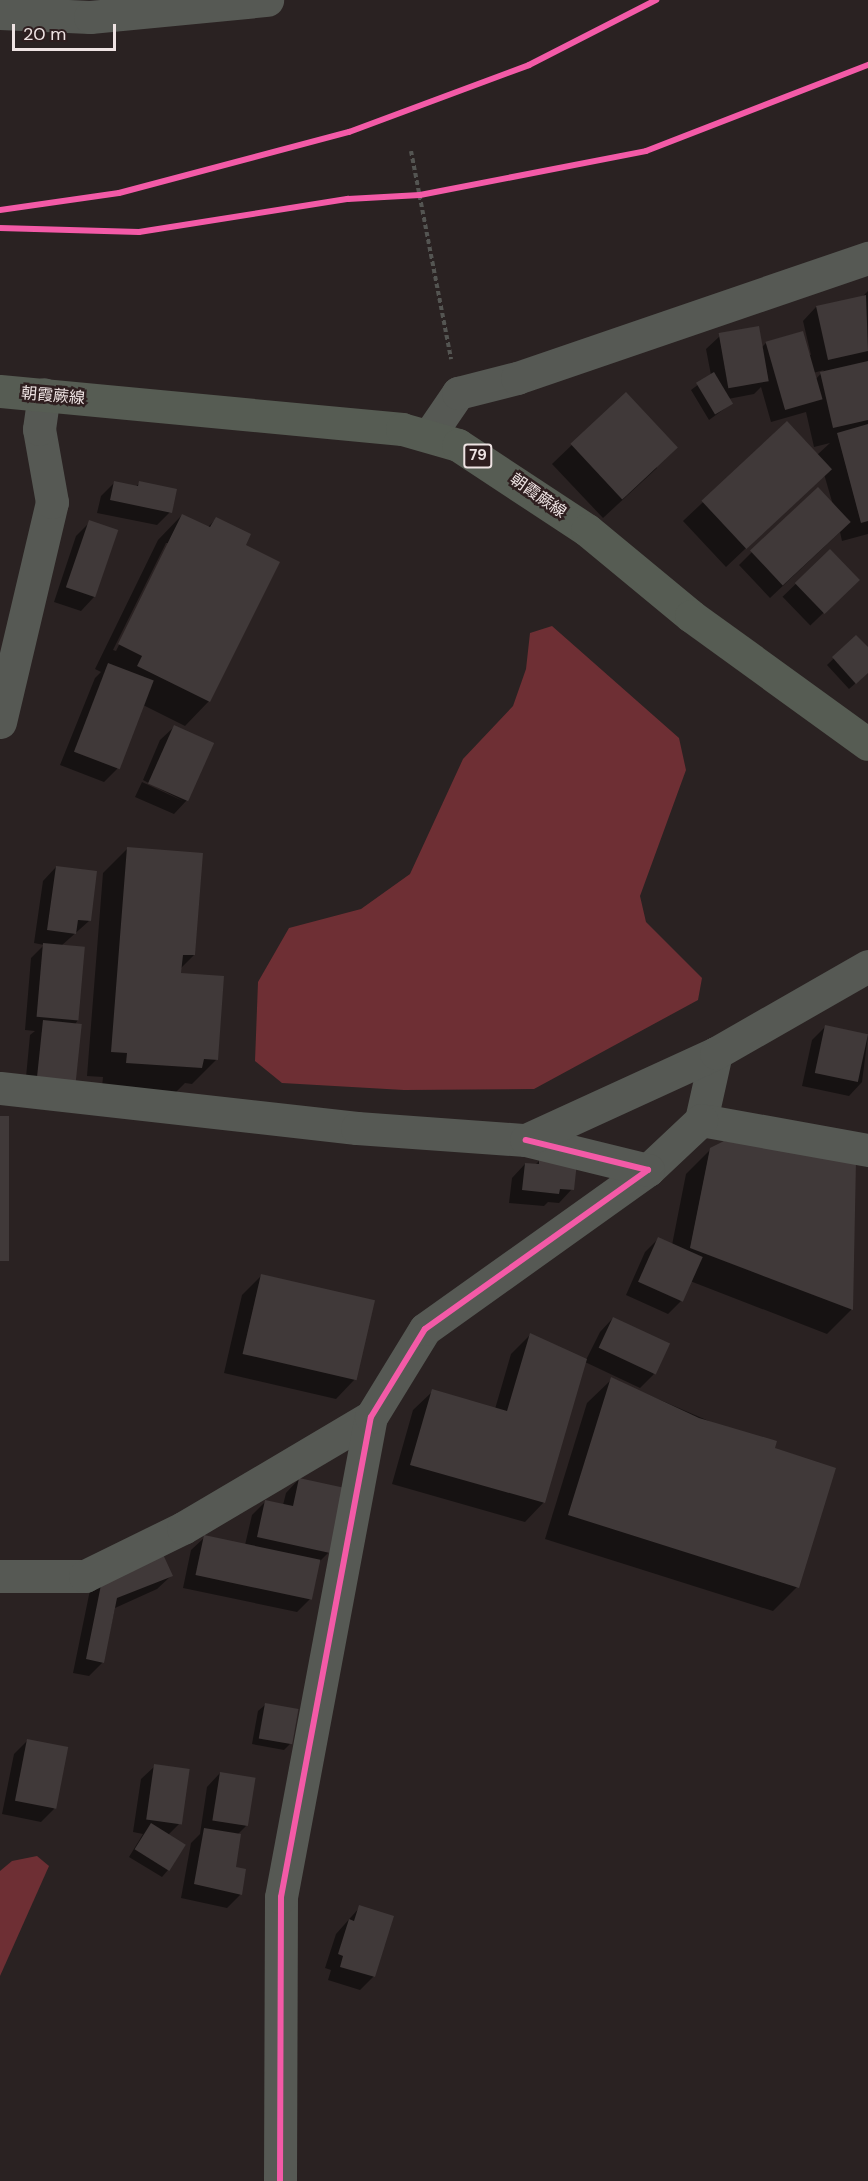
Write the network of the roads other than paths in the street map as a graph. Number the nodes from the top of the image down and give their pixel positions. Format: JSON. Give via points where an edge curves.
{"nodes":[{"id":1,"x":267,"y":0,"type":"edge"},
{"id":2,"x":0,"y":13,"type":"edge"},
{"id":3,"x":868,"y":258,"type":"edge"},
{"id":4,"x":0,"y":392,"type":"edge"},
{"id":5,"x":44,"y":394,"type":"junction"},
{"id":6,"x":430,"y":434,"type":"junction"},
{"id":7,"x":0,"y":722,"type":"edge"},
{"id":8,"x":868,"y":744,"type":"edge"},
{"id":9,"x":868,"y":966,"type":"edge"},
{"id":10,"x":716,"y":1053,"type":"junction"},
{"id":11,"x":0,"y":1088,"type":"edge"},
{"id":12,"x":701,"y":1120,"type":"junction"},
{"id":13,"x":526,"y":1140,"type":"junction"},
{"id":14,"x":868,"y":1150,"type":"edge"},
{"id":15,"x":648,"y":1170,"type":"junction"},
{"id":16,"x":371,"y":1416,"type":"junction"},
{"id":17,"x":0,"y":1576,"type":"edge"},
{"id":18,"x":280,"y":2181,"type":"edge"}],
"edges":[{"from":1,"to":2,"type":"street","via":[[90,17]]},
{"from":3,"to":6,"type":"street","via":[[517,378],[458,393]]},
{"from":4,"to":5,"type":"main road","name":"朝霞蕨線","number":"79"},
{"from":5,"to":6,"type":"main road","name":"朝霞蕨線","number":"79"},
{"from":5,"to":7,"type":"street","via":[[39,429],[52,502]]},
{"from":6,"to":8,"type":"main road","name":"朝霞蕨線","number":"79","via":[[458,445],[548,502],[691,616]]},
{"from":9,"to":10,"type":"street"},
{"from":10,"to":12,"type":"street"},
{"from":10,"to":13,"type":"street"},
{"from":11,"to":13,"type":"street","via":[[357,1128]]},
{"from":12,"to":14,"type":"street"},
{"from":12,"to":15,"type":"street"},
{"from":13,"to":15,"type":"street"},
{"from":15,"to":16,"type":"street","via":[[425,1329]]},
{"from":16,"to":17,"type":"street","via":[[183,1528],[85,1576]]},
{"from":16,"to":18,"type":"street","via":[[282,1897]]}]}
